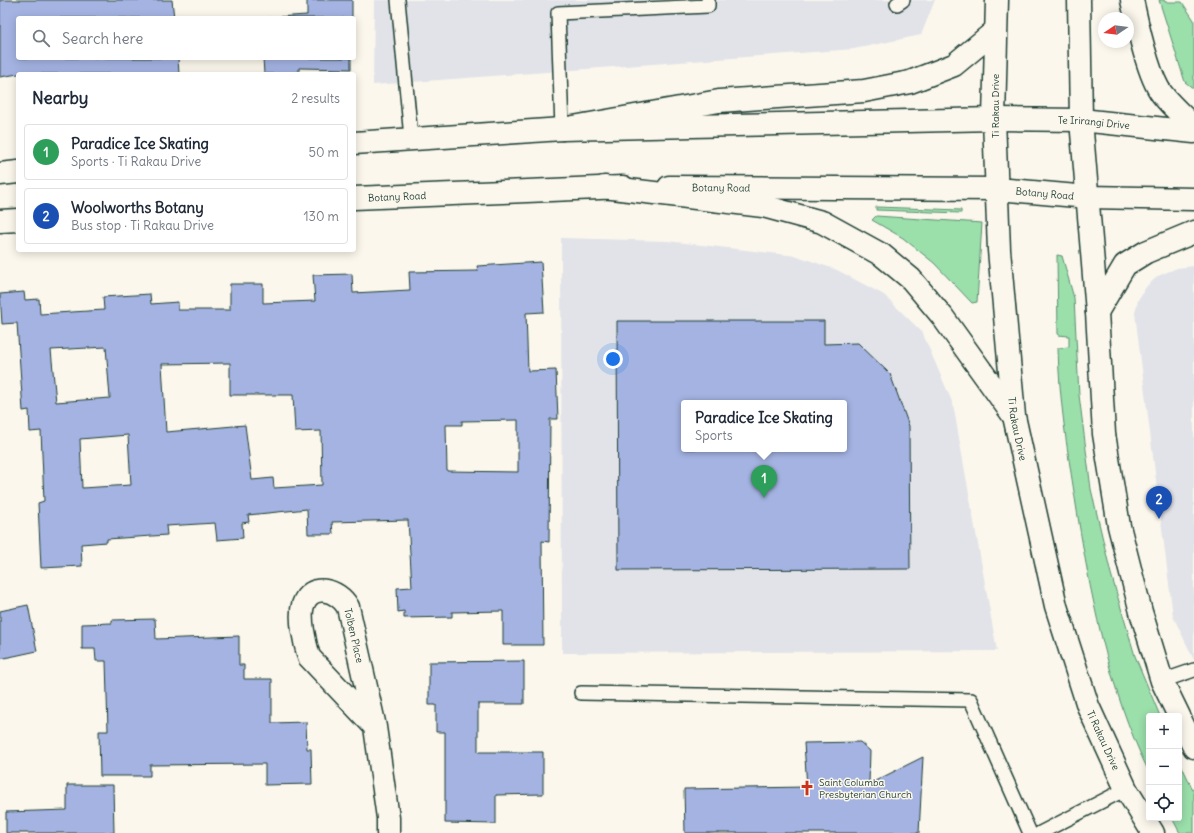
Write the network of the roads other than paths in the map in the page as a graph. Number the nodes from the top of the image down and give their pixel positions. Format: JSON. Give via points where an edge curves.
{"nodes":[{"id":1,"x":398,"y":0,"type":"edge"},
{"id":2,"x":708,"y":0,"type":"edge"},
{"id":3,"x":997,"y":0,"type":"edge"},
{"id":4,"x":1079,"y":0,"type":"edge"},
{"id":5,"x":1132,"y":0,"type":"edge"},
{"id":6,"x":995,"y":31,"type":"junction"},
{"id":7,"x":994,"y":119,"type":"junction"},
{"id":8,"x":1081,"y":120,"type":"junction"},
{"id":9,"x":1194,"y":127,"type":"edge"},
{"id":10,"x":562,"y":129,"type":"junction"},
{"id":11,"x":1194,"y":132,"type":"edge"},
{"id":12,"x":411,"y":138,"type":"junction"},
{"id":13,"x":356,"y":143,"type":"edge"},
{"id":14,"x":16,"y":172,"type":"edge"},
{"id":15,"x":0,"y":174,"type":"edge"},
{"id":16,"x":604,"y":187,"type":"junction"},
{"id":17,"x":998,"y":189,"type":"junction"},
{"id":18,"x":1088,"y":197,"type":"junction"},
{"id":19,"x":356,"y":198,"type":"edge"},
{"id":20,"x":1194,"y":199,"type":"edge"},
{"id":21,"x":16,"y":220,"type":"edge"},
{"id":22,"x":0,"y":221,"type":"edge"},
{"id":23,"x":1194,"y":232,"type":"edge"},
{"id":24,"x":1097,"y":312,"type":"junction"},
{"id":25,"x":1014,"y":416,"type":"junction"},
{"id":26,"x":1194,"y":670,"type":"edge"},
{"id":27,"x":1162,"y":682,"type":"junction"},
{"id":28,"x":581,"y":693,"type":"dead end"},
{"id":29,"x":1178,"y":713,"type":"edge"},
{"id":30,"x":1182,"y":722,"type":"edge"},
{"id":31,"x":375,"y":727,"type":"junction"},
{"id":32,"x":1194,"y":747,"type":"edge"},
{"id":33,"x":1126,"y":789,"type":"junction"},
{"id":34,"x":388,"y":833,"type":"edge"},
{"id":35,"x":1030,"y":833,"type":"edge"},
{"id":36,"x":1040,"y":833,"type":"edge"},
{"id":37,"x":1153,"y":833,"type":"edge"}],
"edges":[{"from":1,"to":12,"type":"lane"},
{"from":2,"to":10,"type":"lane","via":[[708,6],[558,13]]},
{"from":3,"to":6,"type":"main road","name":"Ti Rakau Drive"},
{"from":4,"to":8,"type":"main road"},
{"from":5,"to":9,"type":"main road","via":[[1155,84]]},
{"from":6,"to":7,"type":"main road","name":"Ti Rakau Drive"},
{"from":6,"to":10,"type":"main road","via":[[954,65],[910,82],[864,91],[719,102]]},
{"from":7,"to":8,"type":"main road","name":"Te Irirangi Drive"},
{"from":7,"to":10,"type":"main road"},
{"from":7,"to":17,"type":"main road","name":"Ti Rakau Drive"},
{"from":8,"to":11,"type":"main road","name":"Te Irirangi Drive"},
{"from":8,"to":18,"type":"main road"},
{"from":10,"to":12,"type":"main road"},
{"from":12,"to":13,"type":"main road"},
{"from":14,"to":15,"type":"main road"},
{"from":16,"to":17,"type":"main road","name":"Botany Road"},
{"from":16,"to":19,"type":"main road","name":"Botany Road"},
{"from":16,"to":25,"type":"main road","via":[[763,206],[822,222],[882,255],[911,279],[942,316]]},
{"from":17,"to":18,"type":"main road","name":"Botany Road"},
{"from":17,"to":25,"type":"main road","name":"Ti Rakau Drive","via":[[999,250]]},
{"from":18,"to":20,"type":"main road"},
{"from":18,"to":24,"type":"main road"},
{"from":21,"to":22,"type":"main road"},
{"from":23,"to":24,"type":"main road","via":[[1146,252],[1125,265]]},
{"from":24,"to":27,"type":"main road","via":[[1104,434],[1119,526]]},
{"from":25,"to":33,"type":"main road","name":"Ti Rakau Drive","via":[[1056,606],[1088,706]]},
{"from":26,"to":27,"type":"lane"},
{"from":27,"to":29,"type":"main road"},
{"from":28,"to":35,"type":"lane","via":[[971,700]]},
{"from":30,"to":32,"type":"main road"},
{"from":31,"to":31,"type":"main road","name":"Tolben Place","via":[[310,657],[304,642],[302,607],[305,600],[314,592],[329,590],[344,599],[348,607]]},
{"from":31,"to":34,"type":"main road","name":"Tolben Place"},
{"from":33,"to":36,"type":"lane"},
{"from":33,"to":37,"type":"main road","name":"Ti Rakau Drive"}]}
